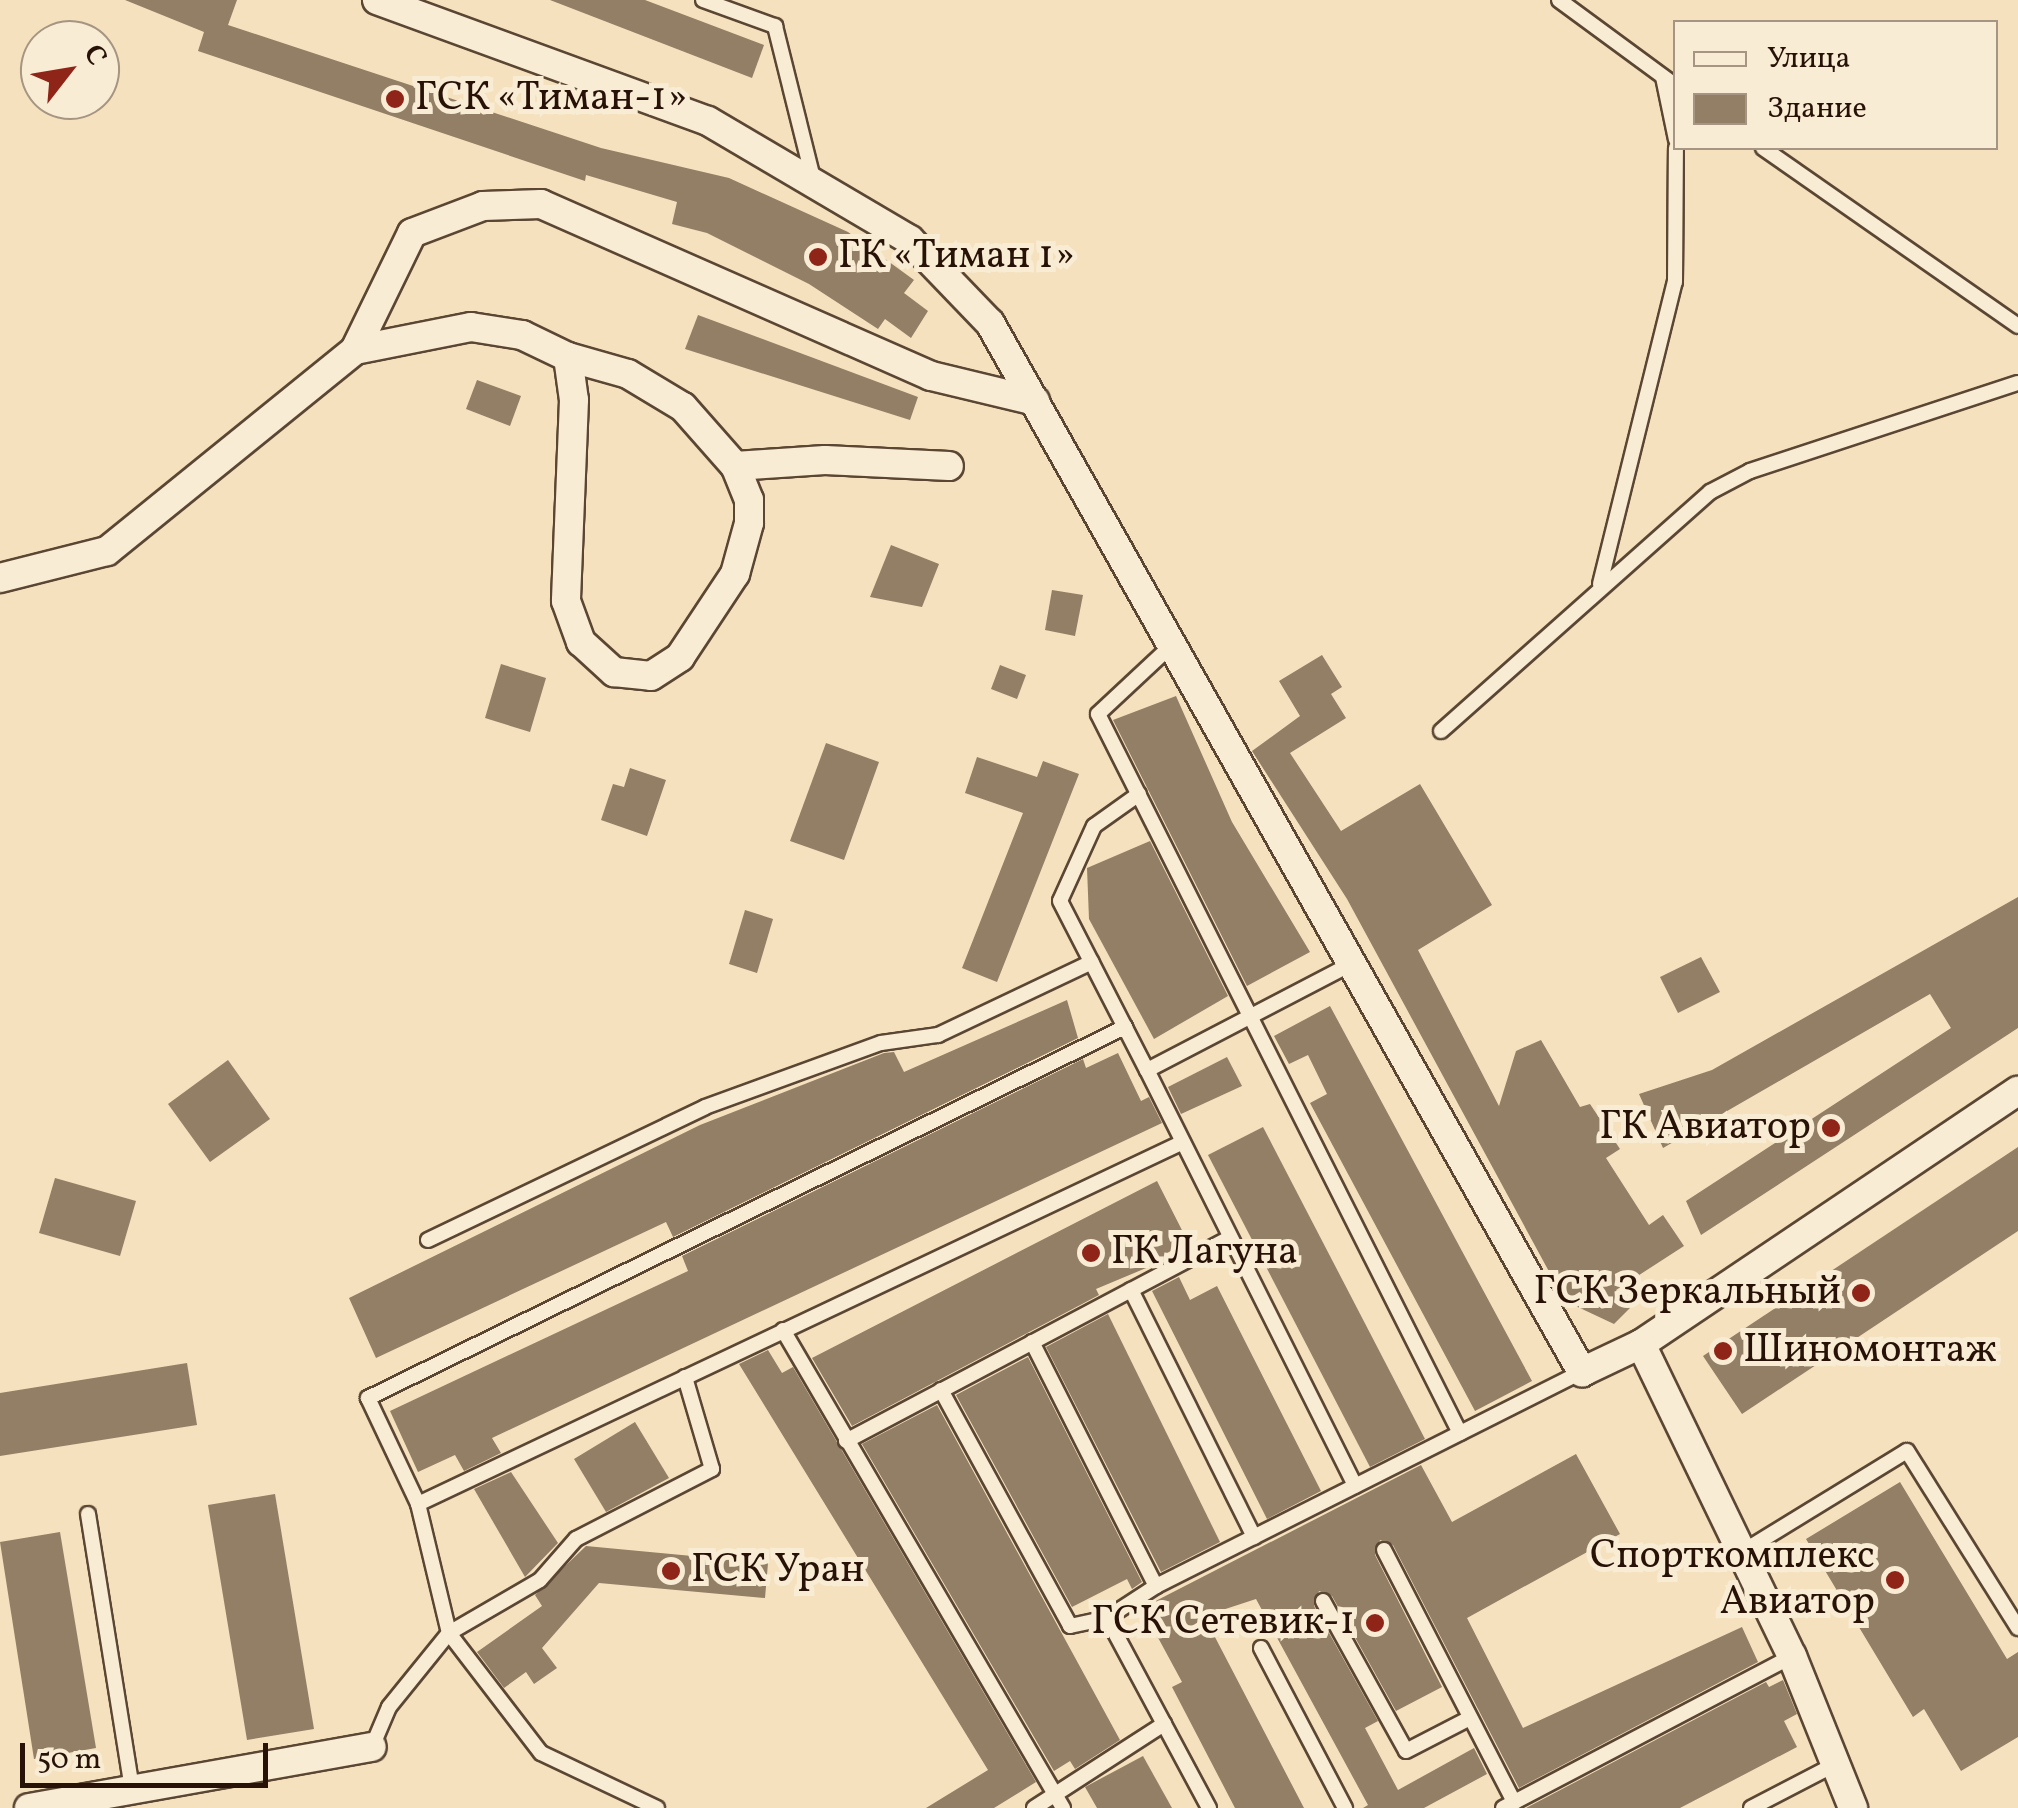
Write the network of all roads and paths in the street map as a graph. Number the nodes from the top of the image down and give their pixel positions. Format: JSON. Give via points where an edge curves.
{"nodes":[{"id":1,"x":377,"y":0,"type":"edge"},
{"id":2,"x":704,"y":0,"type":"edge"},
{"id":3,"x":1559,"y":0,"type":"edge"},
{"id":4,"x":1669,"y":82,"type":"edge"},
{"id":5,"x":1673,"y":115,"type":"edge"},
{"id":6,"x":1676,"y":150,"type":"edge"},
{"id":7,"x":1766,"y":150,"type":"edge"},
{"id":8,"x":814,"y":183,"type":"junction"},
{"id":9,"x":2018,"y":326,"type":"edge"},
{"id":10,"x":355,"y":350,"type":"junction"},
{"id":11,"x":568,"y":357,"type":"junction"},
{"id":12,"x":2018,"y":383,"type":"edge"},
{"id":13,"x":1035,"y":401,"type":"junction"},
{"id":14,"x":734,"y":466,"type":"junction"},
{"id":15,"x":949,"y":466,"type":"dead end"},
{"id":16,"x":0,"y":578,"type":"edge"},
{"id":17,"x":1599,"y":584,"type":"junction"},
{"id":18,"x":1172,"y":645,"type":"junction"},
{"id":19,"x":1440,"y":731,"type":"dead end"},
{"id":20,"x":1138,"y":794,"type":"junction"},
{"id":21,"x":1092,"y":962,"type":"junction"},
{"id":22,"x":1352,"y":964,"type":"junction"},
{"id":23,"x":1250,"y":1017,"type":"junction"},
{"id":24,"x":1125,"y":1027,"type":"junction"},
{"id":25,"x":1147,"y":1070,"type":"junction"},
{"id":26,"x":2018,"y":1092,"type":"edge"},
{"id":27,"x":1184,"y":1142,"type":"junction"},
{"id":28,"x":1230,"y":1238,"type":"junction"},
{"id":29,"x":428,"y":1240,"type":"dead end"},
{"id":30,"x":1131,"y":1290,"type":"junction"},
{"id":31,"x":783,"y":1330,"type":"junction"},
{"id":32,"x":1032,"y":1342,"type":"junction"},
{"id":33,"x":1641,"y":1344,"type":"junction"},
{"id":34,"x":1582,"y":1372,"type":"junction"},
{"id":35,"x":685,"y":1377,"type":"junction"},
{"id":36,"x":941,"y":1390,"type":"junction"},
{"id":37,"x":1460,"y":1433,"type":"junction"},
{"id":38,"x":846,"y":1441,"type":"junction"},
{"id":39,"x":1354,"y":1486,"type":"junction"},
{"id":40,"x":418,"y":1504,"type":"junction"},
{"id":41,"x":88,"y":1514,"type":"dead end"},
{"id":42,"x":1254,"y":1537,"type":"junction"},
{"id":43,"x":1384,"y":1550,"type":"dead end"},
{"id":44,"x":1742,"y":1552,"type":"junction"},
{"id":45,"x":1156,"y":1586,"type":"junction"},
{"id":46,"x":1322,"y":1600,"type":"dead end"},
{"id":47,"x":1107,"y":1618,"type":"junction"},
{"id":48,"x":2018,"y":1628,"type":"edge"},
{"id":49,"x":449,"y":1633,"type":"junction"},
{"id":50,"x":1261,"y":1648,"type":"dead end"},
{"id":51,"x":1792,"y":1656,"type":"junction"},
{"id":52,"x":1470,"y":1718,"type":"junction"},
{"id":53,"x":1164,"y":1724,"type":"junction"},
{"id":54,"x":372,"y":1747,"type":"joint"},
{"id":55,"x":1836,"y":1764,"type":"junction"},
{"id":56,"x":132,"y":1788,"type":"junction"},
{"id":57,"x":1058,"y":1801,"type":"edge"},
{"id":58,"x":1508,"y":1805,"type":"edge"},
{"id":59,"x":29,"y":1808,"type":"edge"},
{"id":60,"x":657,"y":1808,"type":"edge"},
{"id":61,"x":1034,"y":1808,"type":"edge"},
{"id":62,"x":1209,"y":1808,"type":"edge"},
{"id":63,"x":1345,"y":1808,"type":"edge"},
{"id":64,"x":1751,"y":1808,"type":"edge"},
{"id":65,"x":1853,"y":1808,"type":"edge"}],
"edges":[{"from":1,"to":8,"type":"street","via":[[708,120]]},
{"from":2,"to":8,"type":"lane","via":[[775,26]]},
{"from":3,"to":4,"type":"lane"},
{"from":4,"to":5,"type":"lane"},
{"from":6,"to":17,"type":"lane","via":[[1675,282]]},
{"from":7,"to":9,"type":"lane"},
{"from":8,"to":13,"type":"street","via":[[910,240],[990,323]]},
{"from":10,"to":11,"type":"street","via":[[471,327],[522,335]]},
{"from":10,"to":13,"type":"street","via":[[412,233],[483,206],[540,204],[931,376]]},
{"from":10,"to":16,"type":"street","via":[[107,551]]},
{"from":11,"to":14,"type":"street","via":[[628,374],[683,407]]},
{"from":11,"to":14,"type":"street","via":[[574,400],[566,601],[581,642],[614,672],[651,676],[680,657],[735,574],[749,512]]},
{"from":12,"to":17,"type":"lane","via":[[1750,471],[1710,492]]},
{"from":13,"to":18,"type":"street"},
{"from":14,"to":15,"type":"street","via":[[825,460]]},
{"from":17,"to":19,"type":"lane"},
{"from":18,"to":20,"type":"lane","via":[[1098,714]]},
{"from":18,"to":22,"type":"street"},
{"from":20,"to":21,"type":"lane","via":[[1094,826],[1060,901]]},
{"from":20,"to":23,"type":"lane"},
{"from":21,"to":24,"type":"lane"},
{"from":21,"to":29,"type":"lane","via":[[938,1035],[881,1044],[706,1107]]},
{"from":22,"to":23,"type":"lane"},
{"from":22,"to":34,"type":"street"},
{"from":23,"to":25,"type":"lane"},
{"from":23,"to":37,"type":"lane"},
{"from":24,"to":25,"type":"lane"},
{"from":24,"to":40,"type":"lane","via":[[368,1398]]},
{"from":25,"to":27,"type":"lane"},
{"from":26,"to":33,"type":"street"},
{"from":27,"to":28,"type":"lane"},
{"from":27,"to":31,"type":"lane"},
{"from":28,"to":30,"type":"lane"},
{"from":28,"to":39,"type":"lane"},
{"from":30,"to":32,"type":"lane"},
{"from":30,"to":42,"type":"lane"},
{"from":31,"to":35,"type":"lane"},
{"from":31,"to":38,"type":"lane"},
{"from":32,"to":36,"type":"lane"},
{"from":32,"to":45,"type":"lane"},
{"from":33,"to":34,"type":"street"},
{"from":33,"to":44,"type":"street"},
{"from":34,"to":37,"type":"lane"},
{"from":35,"to":40,"type":"lane"},
{"from":35,"to":49,"type":"lane","via":[[712,1469],[576,1539],[540,1580]]},
{"from":36,"to":38,"type":"lane"},
{"from":36,"to":47,"type":"lane","via":[[1070,1626]]},
{"from":37,"to":39,"type":"lane"},
{"from":38,"to":57,"type":"lane"},
{"from":39,"to":42,"type":"lane"},
{"from":40,"to":49,"type":"lane"},
{"from":41,"to":56,"type":"lane"},
{"from":42,"to":45,"type":"lane"},
{"from":43,"to":52,"type":"lane"},
{"from":44,"to":48,"type":"lane","via":[[1907,1451]]},
{"from":44,"to":51,"type":"street"},
{"from":45,"to":47,"type":"lane"},
{"from":46,"to":52,"type":"lane","via":[[1406,1751]]},
{"from":47,"to":53,"type":"lane"},
{"from":49,"to":54,"type":"lane","via":[[389,1707]]},
{"from":49,"to":60,"type":"lane","via":[[541,1752]]},
{"from":50,"to":63,"type":"lane"},
{"from":51,"to":55,"type":"street"},
{"from":51,"to":58,"type":"lane"},
{"from":52,"to":58,"type":"lane"},
{"from":53,"to":57,"type":"lane"},
{"from":53,"to":62,"type":"lane"},
{"from":54,"to":56,"type":"street"},
{"from":55,"to":64,"type":"lane"},
{"from":55,"to":65,"type":"street"},
{"from":56,"to":59,"type":"street"},
{"from":57,"to":61,"type":"lane"}]}
